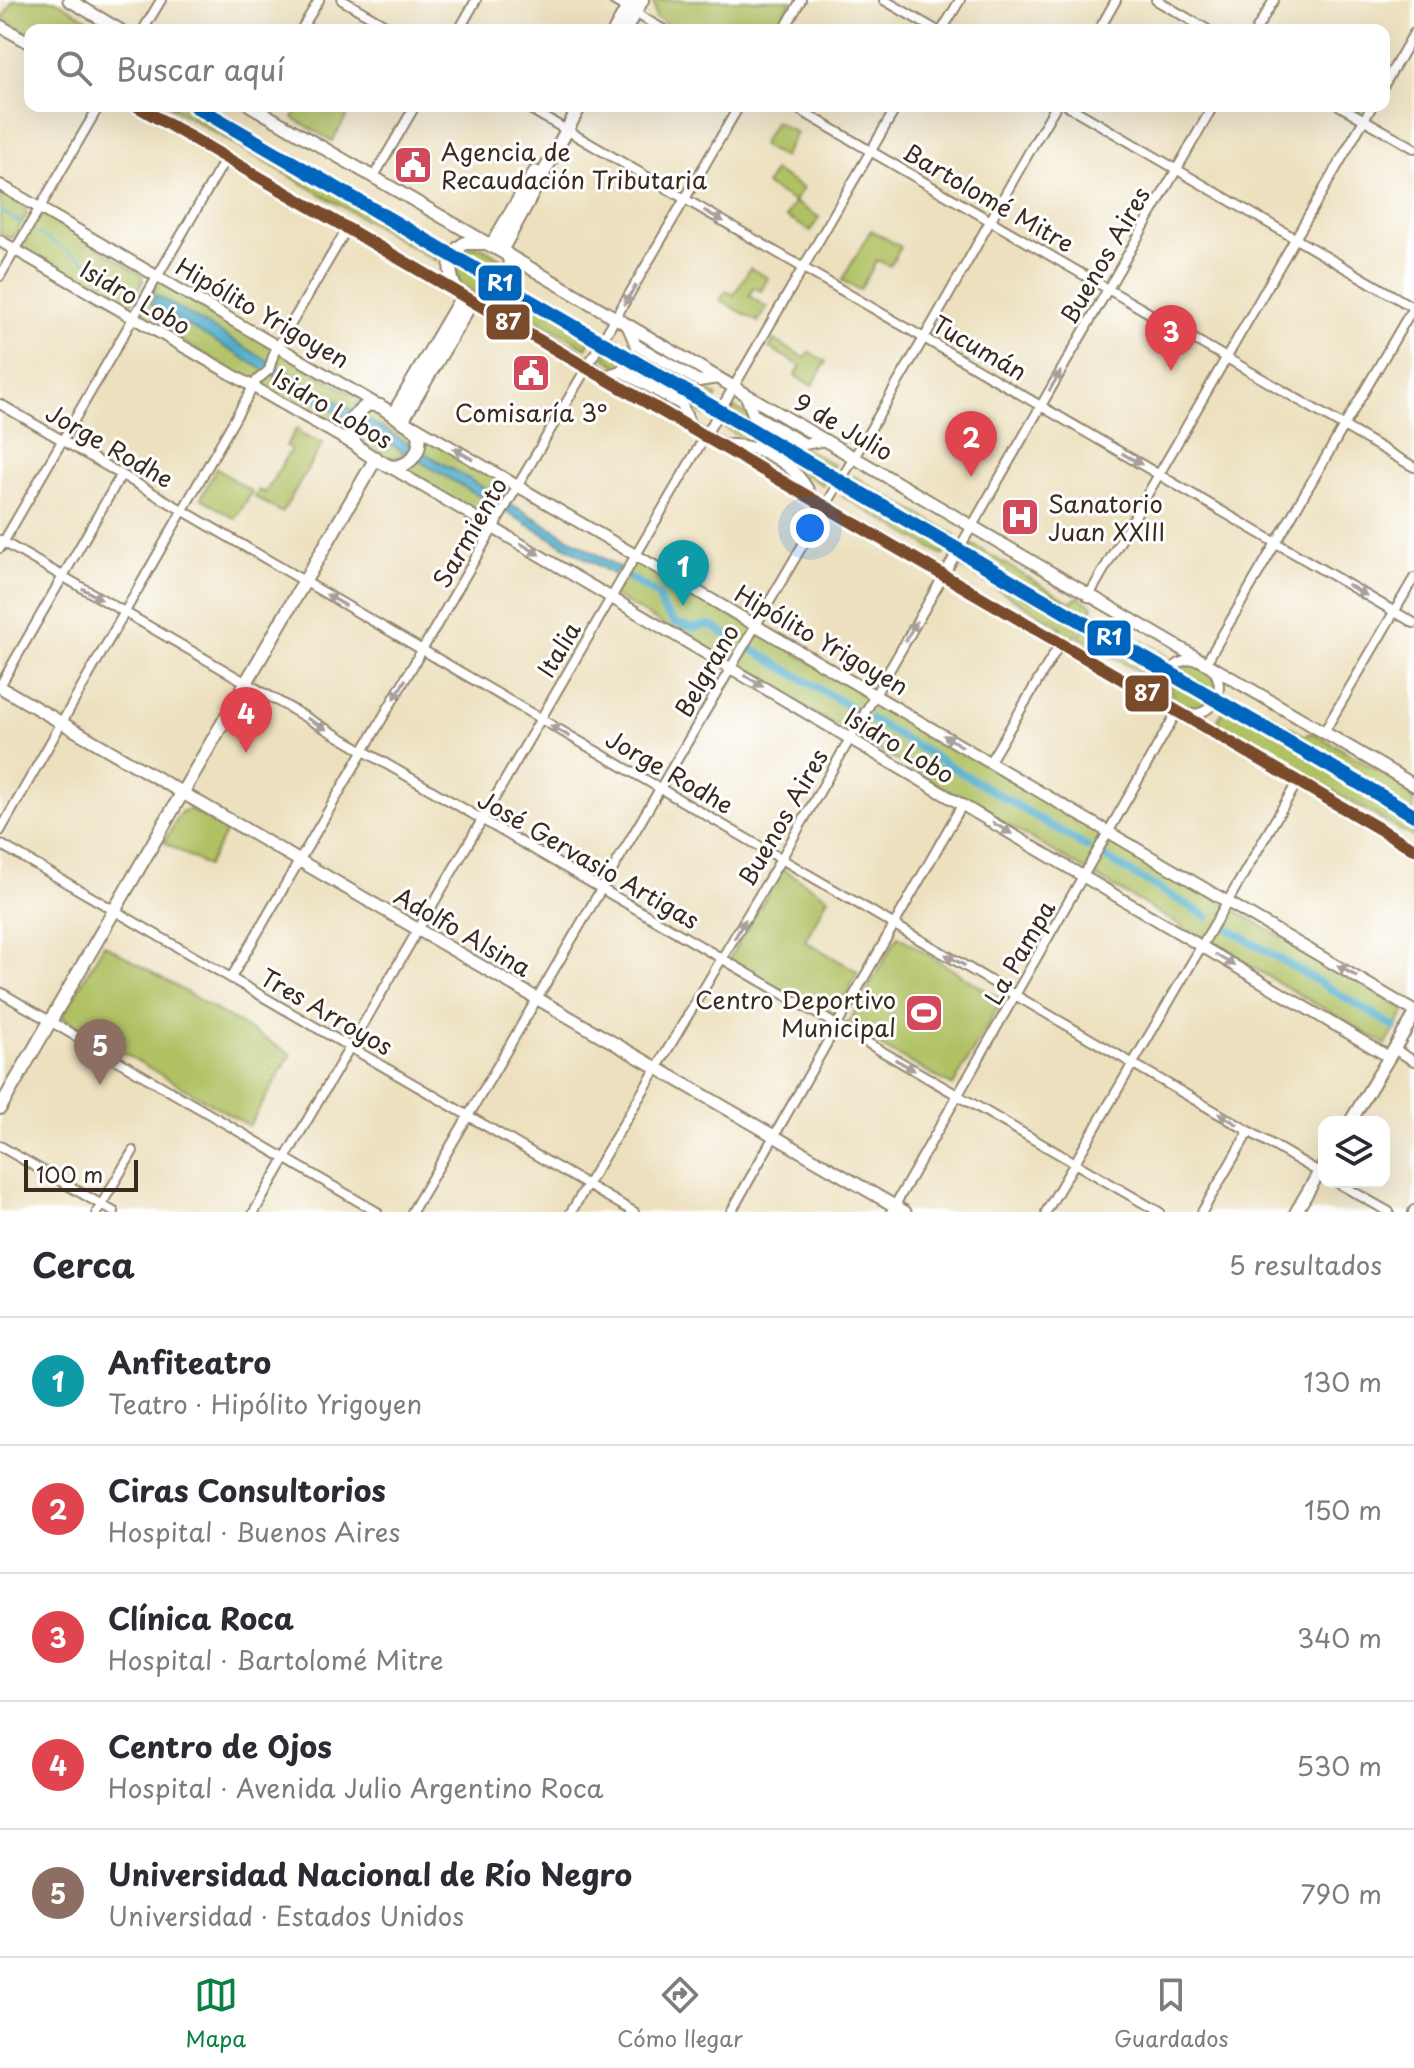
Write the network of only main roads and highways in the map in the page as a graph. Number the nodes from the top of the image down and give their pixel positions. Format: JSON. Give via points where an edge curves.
{"nodes":[{"id":1,"x":69,"y":0,"type":"edge"},
{"id":2,"x":642,"y":0,"type":"edge"},
{"id":3,"x":631,"y":7,"type":"edge"},
{"id":4,"x":110,"y":24,"type":"edge"},
{"id":5,"x":619,"y":24,"type":"edge"},
{"id":6,"x":0,"y":26,"type":"edge"},
{"id":7,"x":24,"y":40,"type":"edge"},
{"id":8,"x":147,"y":112,"type":"edge"},
{"id":9,"x":262,"y":112,"type":"edge"},
{"id":10,"x":570,"y":112,"type":"edge"},
{"id":11,"x":575,"y":112,"type":"edge"},
{"id":12,"x":563,"y":128,"type":"junction"},
{"id":13,"x":497,"y":249,"type":"junction"},
{"id":14,"x":468,"y":297,"type":"junction"},
{"id":15,"x":404,"y":419,"type":"junction"},
{"id":16,"x":356,"y":446,"type":"joint"},
{"id":17,"x":373,"y":456,"type":"junction"},
{"id":18,"x":0,"y":686,"type":"edge"},
{"id":19,"x":1414,"y":785,"type":"edge"},
{"id":20,"x":179,"y":791,"type":"junction"},
{"id":21,"x":1414,"y":849,"type":"edge"},
{"id":22,"x":1414,"y":1014,"type":"edge"},
{"id":23,"x":46,"y":1020,"type":"junction"},
{"id":24,"x":0,"y":1091,"type":"edge"},
{"id":25,"x":0,"y":1108,"type":"edge"},
{"id":26,"x":1354,"y":1116,"type":"edge"},
{"id":27,"x":1318,"y":1177,"type":"edge"},
{"id":28,"x":897,"y":1210,"type":"edge"},
{"id":29,"x":1296,"y":1212,"type":"edge"}],
"edges":[{"from":1,"to":4,"type":"main road"},
{"from":2,"to":3,"type":"main road"},
{"from":3,"to":5,"type":"main road"},
{"from":6,"to":7,"type":"main road"},
{"from":8,"to":14,"type":"main road"},
{"from":9,"to":13,"type":"main road","name":"9 de Julio"},
{"from":10,"to":12,"type":"main road"},
{"from":11,"to":12,"type":"main road"},
{"from":12,"to":13,"type":"main road"},
{"from":13,"to":14,"type":"main road","via":[[514,272],[510,289],[498,299]]},
{"from":13,"to":14,"type":"main road","via":[[465,243],[452,255],[449,271]]},
{"from":13,"to":19,"type":"main road","name":"9 de Julio"},
{"from":14,"to":15,"type":"main road"},
{"from":14,"to":21,"type":"main road"},
{"from":15,"to":16,"type":"main road","name":"Hipólito Yrigoyen","via":[[368,404],[354,414],[349,434]]},
{"from":15,"to":17,"type":"main road","name":"Isidro Lobos","via":[[421,436],[417,453],[406,464],[390,467]]},
{"from":16,"to":17,"type":"main road","name":"Isidro Lobos"},
{"from":17,"to":20,"type":"main road"},
{"from":18,"to":20,"type":"main road","name":"Adolfo Alsina"},
{"from":20,"to":23,"type":"main road"},
{"from":20,"to":28,"type":"main road","name":"Adolfo Alsina"},
{"from":22,"to":26,"type":"main road"},
{"from":23,"to":24,"type":"main road"},
{"from":23,"to":25,"type":"main road"},
{"from":27,"to":29,"type":"main road"}]}
